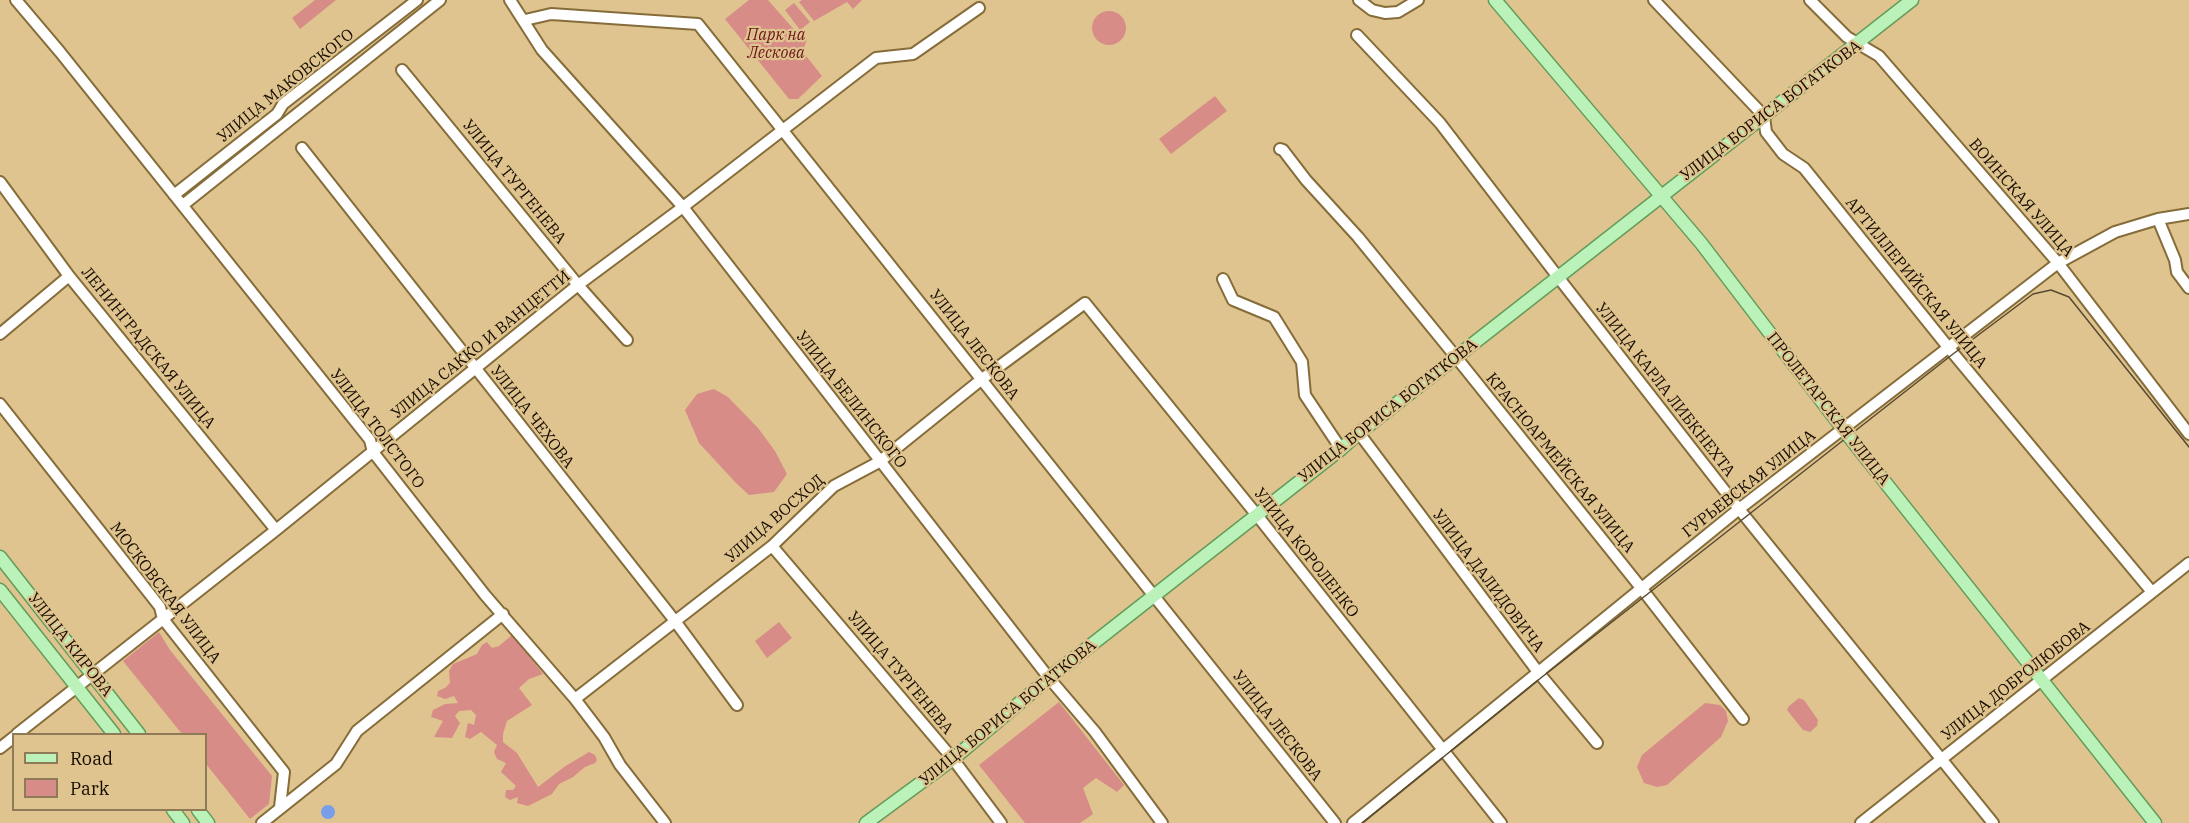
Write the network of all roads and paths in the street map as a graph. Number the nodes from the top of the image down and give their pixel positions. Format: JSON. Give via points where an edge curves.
{"nodes":[{"id":1,"x":16,"y":0,"type":"edge"},
{"id":2,"x":417,"y":0,"type":"edge"},
{"id":3,"x":440,"y":0,"type":"edge"},
{"id":4,"x":510,"y":0,"type":"edge"},
{"id":5,"x":1359,"y":0,"type":"edge"},
{"id":6,"x":1418,"y":0,"type":"edge"},
{"id":7,"x":1495,"y":0,"type":"edge"},
{"id":8,"x":1654,"y":0,"type":"edge"},
{"id":9,"x":1810,"y":0,"type":"edge"},
{"id":10,"x":1912,"y":0,"type":"edge"},
{"id":11,"x":979,"y":8,"type":"dead end"},
{"id":12,"x":525,"y":20,"type":"junction"},
{"id":13,"x":1357,"y":35,"type":"dead end"},
{"id":14,"x":1858,"y":44,"type":"junction"},
{"id":15,"x":402,"y":70,"type":"dead end"},
{"id":16,"x":1764,"y":116,"type":"junction"},
{"id":17,"x":783,"y":129,"type":"junction"},
{"id":18,"x":302,"y":148,"type":"dead end"},
{"id":19,"x":1280,"y":149,"type":"dead end"},
{"id":20,"x":0,"y":182,"type":"edge"},
{"id":21,"x":1662,"y":194,"type":"junction"},
{"id":22,"x":174,"y":195,"type":"junction"},
{"id":23,"x":183,"y":205,"type":"junction"},
{"id":24,"x":683,"y":207,"type":"junction"},
{"id":25,"x":2189,"y":214,"type":"edge"},
{"id":26,"x":2158,"y":219,"type":"junction"},
{"id":27,"x":2058,"y":264,"type":"junction"},
{"id":28,"x":69,"y":276,"type":"junction"},
{"id":29,"x":1558,"y":278,"type":"junction"},
{"id":30,"x":1223,"y":279,"type":"dead end"},
{"id":31,"x":578,"y":285,"type":"junction"},
{"id":32,"x":2189,"y":288,"type":"edge"},
{"id":33,"x":1085,"y":303,"type":"joint"},
{"id":34,"x":0,"y":334,"type":"edge"},
{"id":35,"x":627,"y":340,"type":"dead end"},
{"id":36,"x":1948,"y":347,"type":"junction"},
{"id":37,"x":1456,"y":357,"type":"junction"},
{"id":38,"x":474,"y":368,"type":"junction"},
{"id":39,"x":982,"y":379,"type":"junction"},
{"id":40,"x":0,"y":404,"type":"edge"},
{"id":41,"x":1843,"y":429,"type":"junction"},
{"id":42,"x":1359,"y":433,"type":"junction"},
{"id":43,"x":2189,"y":434,"type":"edge"},
{"id":44,"x":1341,"y":450,"type":"junction"},
{"id":45,"x":373,"y":452,"type":"junction"},
{"id":46,"x":879,"y":462,"type":"junction"},
{"id":47,"x":1739,"y":509,"type":"junction"},
{"id":48,"x":1257,"y":514,"type":"junction"},
{"id":49,"x":276,"y":530,"type":"junction"},
{"id":50,"x":772,"y":546,"type":"junction"},
{"id":51,"x":0,"y":556,"type":"edge"},
{"id":52,"x":2189,"y":563,"type":"edge"},
{"id":53,"x":1642,"y":589,"type":"junction"},
{"id":54,"x":0,"y":590,"type":"edge"},
{"id":55,"x":2152,"y":592,"type":"junction"},
{"id":56,"x":1155,"y":596,"type":"junction"},
{"id":57,"x":503,"y":614,"type":"junction"},
{"id":58,"x":163,"y":619,"type":"junction"},
{"id":59,"x":675,"y":621,"type":"junction"},
{"id":60,"x":1538,"y":672,"type":"junction"},
{"id":61,"x":93,"y":675,"type":"junction"},
{"id":62,"x":1049,"y":678,"type":"junction"},
{"id":63,"x":2041,"y":680,"type":"junction"},
{"id":64,"x":77,"y":688,"type":"junction"},
{"id":65,"x":575,"y":699,"type":"junction"},
{"id":66,"x":737,"y":705,"type":"dead end"},
{"id":67,"x":1743,"y":719,"type":"dead end"},
{"id":68,"x":19,"y":733,"type":"edge"},
{"id":69,"x":112,"y":733,"type":"edge"},
{"id":70,"x":137,"y":733,"type":"edge"},
{"id":71,"x":12,"y":738,"type":"edge"},
{"id":72,"x":1597,"y":743,"type":"dead end"},
{"id":73,"x":0,"y":748,"type":"edge"},
{"id":74,"x":1442,"y":750,"type":"junction"},
{"id":75,"x":1942,"y":758,"type":"junction"},
{"id":76,"x":953,"y":759,"type":"junction"},
{"id":77,"x":280,"y":807,"type":"junction"},
{"id":78,"x":174,"y":811,"type":"edge"},
{"id":79,"x":199,"y":811,"type":"edge"},
{"id":80,"x":183,"y":823,"type":"edge"},
{"id":81,"x":208,"y":823,"type":"edge"},
{"id":82,"x":261,"y":823,"type":"edge"},
{"id":83,"x":665,"y":823,"type":"edge"},
{"id":84,"x":866,"y":823,"type":"edge"},
{"id":85,"x":1001,"y":823,"type":"edge"},
{"id":86,"x":1162,"y":823,"type":"edge"},
{"id":87,"x":1335,"y":823,"type":"edge"},
{"id":88,"x":1353,"y":823,"type":"edge"},
{"id":89,"x":1501,"y":823,"type":"edge"},
{"id":90,"x":1861,"y":823,"type":"edge"},
{"id":91,"x":1993,"y":823,"type":"edge"},
{"id":92,"x":2155,"y":823,"type":"edge"}],
"edges":[{"from":1,"to":22,"type":"street","name":"УЛИЦА ТОЛСТОГО"},
{"from":2,"to":22,"type":"street","name":"УЛИЦА МАКОВСКОГО"},
{"from":3,"to":23,"type":"street"},
{"from":4,"to":12,"type":"street","name":"УЛИЦА БЕЛИНСКОГО"},
{"from":5,"to":6,"type":"street","via":[[1372,10],[1385,13],[1398,12]]},
{"from":7,"to":21,"type":"main road","name":"ПРОЛЕТАРСКАЯ УЛИЦА"},
{"from":8,"to":16,"type":"street","name":"АРТИЛЛЕРИЙСКАЯ УЛИЦА"},
{"from":9,"to":14,"type":"street","name":"ВОИНСКАЯ УЛИЦА","via":[[1847,38]]},
{"from":10,"to":14,"type":"main road","name":"УЛИЦА БОРИСА БОГАТКОВА"},
{"from":11,"to":17,"type":"street","name":"УЛИЦА САККО И ВАНЦЕТТИ","via":[[914,54],[876,58]]},
{"from":12,"to":17,"type":"street","name":"УЛИЦА ЛЕСКОВА","via":[[551,14],[698,24]]},
{"from":12,"to":24,"type":"street","name":"УЛИЦА БЕЛИНСКОГО","via":[[542,50]]},
{"from":13,"to":29,"type":"street","name":"УЛИЦА КАРЛА ЛИБКНЕХТА","via":[[1440,123]]},
{"from":14,"to":16,"type":"main road","name":"УЛИЦА БОРИСА БОГАТКОВА"},
{"from":14,"to":27,"type":"street","name":"ВОИНСКАЯ УЛИЦА","via":[[1879,56]]},
{"from":15,"to":31,"type":"street","name":"УЛИЦА ТУРГЕНЕВА"},
{"from":16,"to":21,"type":"main road","name":"УЛИЦА БОРИСА БОГАТКОВА"},
{"from":16,"to":36,"type":"street","name":"АРТИЛЛЕРИЙСКАЯ УЛИЦА","via":[[1766,132],[1783,154],[1804,168]]},
{"from":17,"to":24,"type":"street","name":"УЛИЦА САККО И ВАНЦЕТТИ"},
{"from":17,"to":39,"type":"street","name":"УЛИЦА ЛЕСКОВА"},
{"from":18,"to":38,"type":"street","name":"УЛИЦА ЧЕХОВА"},
{"from":19,"to":37,"type":"street","name":"КРАСНОАРМЕЙСКАЯ УЛИЦА"},
{"from":20,"to":28,"type":"street","name":"ЛЕНИНГРАДСКАЯ УЛИЦА"},
{"from":21,"to":29,"type":"main road","name":"УЛИЦА БОРИСА БОГАТКОВА"},
{"from":21,"to":41,"type":"main road","name":"ПРОЛЕТАРСКАЯ УЛИЦА"},
{"from":22,"to":23,"type":"street","name":"УЛИЦА ТОЛСТОГО"},
{"from":23,"to":45,"type":"street","name":"УЛИЦА ТОЛСТОГО","via":[[372,442]]},
{"from":24,"to":31,"type":"street","name":"УЛИЦА САККО И ВАНЦЕТТИ"},
{"from":24,"to":46,"type":"street","name":"УЛИЦА БЕЛИНСКОГО"},
{"from":25,"to":26,"type":"street","name":"ГУРЬЕВСКАЯ УЛИЦА"},
{"from":26,"to":27,"type":"street","name":"ГУРЬЕВСКАЯ УЛИЦА","via":[[2115,232]]},
{"from":26,"to":32,"type":"street","via":[[2177,272]]},
{"from":27,"to":36,"type":"street","name":"ГУРЬЕВСКАЯ УЛИЦА"},
{"from":27,"to":43,"type":"street","name":"ВОИНСКАЯ УЛИЦА"},
{"from":28,"to":34,"type":"street"},
{"from":28,"to":49,"type":"street","name":"ЛЕНИНГРАДСКАЯ УЛИЦА"},
{"from":29,"to":37,"type":"main road","name":"УЛИЦА БОРИСА БОГАТКОВА"},
{"from":29,"to":47,"type":"street","name":"УЛИЦА КАРЛА ЛИБКНЕХТА"},
{"from":30,"to":44,"type":"street","via":[[1233,300],[1274,317],[1302,362],[1305,395]]},
{"from":31,"to":35,"type":"street","name":"УЛИЦА ТУРГЕНЕВА"},
{"from":31,"to":38,"type":"street","name":"УЛИЦА САККО И ВАНЦЕТТИ"},
{"from":33,"to":39,"type":"street","name":"УЛИЦА ВОСХОД"},
{"from":33,"to":48,"type":"street","name":"УЛИЦА КОРОЛЕНКО"},
{"from":36,"to":41,"type":"street","name":"ГУРЬЕВСКАЯ УЛИЦА"},
{"from":36,"to":55,"type":"street","name":"АРТИЛЛЕРИЙСКАЯ УЛИЦА"},
{"from":37,"to":42,"type":"main road","name":"УЛИЦА БОРИСА БОГАТКОВА"},
{"from":37,"to":53,"type":"street","name":"КРАСНОАРМЕЙСКАЯ УЛИЦА"},
{"from":38,"to":45,"type":"street","name":"УЛИЦА САККО И ВАНЦЕТТИ"},
{"from":38,"to":59,"type":"street","name":"УЛИЦА ЧЕХОВА"},
{"from":39,"to":46,"type":"street","name":"УЛИЦА ВОСХОД"},
{"from":39,"to":56,"type":"street","name":"УЛИЦА ЛЕСКОВА"},
{"from":40,"to":58,"type":"street","name":"МОСКОВСКАЯ УЛИЦА","via":[[160,607]]},
{"from":41,"to":47,"type":"street","name":"ГУРЬЕВСКАЯ УЛИЦА"},
{"from":41,"to":63,"type":"main road","name":"ПРОЛЕТАРСКАЯ УЛИЦА"},
{"from":42,"to":44,"type":"main road","name":"УЛИЦА БОРИСА БОГАТКОВА"},
{"from":42,"to":60,"type":"street","name":"УЛИЦА ДАЛИДОВИЧА"},
{"from":44,"to":48,"type":"main road","name":"УЛИЦА БОРИСА БОГАТКОВА"},
{"from":45,"to":49,"type":"street","name":"УЛИЦА САККО И ВАНЦЕТТИ"},
{"from":45,"to":57,"type":"street","name":"УЛИЦА ТОЛСТОГО"},
{"from":46,"to":50,"type":"street","name":"УЛИЦА ВОСХОД","via":[[834,486]]},
{"from":46,"to":62,"type":"street","name":"УЛИЦА БЕЛИНСКОГО"},
{"from":47,"to":53,"type":"street","name":"ГУРЬЕВСКАЯ УЛИЦА"},
{"from":47,"to":75,"type":"street","name":"УЛИЦА КАРЛА ЛИБКНЕХТА"},
{"from":48,"to":56,"type":"main road","name":"УЛИЦА БОРИСА БОГАТКОВА"},
{"from":48,"to":74,"type":"street","name":"УЛИЦА КОРОЛЕНКО"},
{"from":49,"to":58,"type":"street","name":"УЛИЦА САККО И ВАНЦЕТТИ"},
{"from":50,"to":59,"type":"street","name":"УЛИЦА ВОСХОД"},
{"from":50,"to":76,"type":"street","name":"УЛИЦА ТУРГЕНЕВА"},
{"from":51,"to":61,"type":"main road","name":"УЛИЦА КИРОВА"},
{"from":52,"to":55,"type":"street","name":"УЛИЦА ДОБРОЛЮБОВА"},
{"from":53,"to":60,"type":"street","name":"ГУРЬЕВСКАЯ УЛИЦА"},
{"from":53,"to":67,"type":"street","name":"КРАСНОАРМЕЙСКАЯ УЛИЦА"},
{"from":54,"to":64,"type":"main road","name":"УЛИЦА КИРОВА"},
{"from":55,"to":63,"type":"street","name":"УЛИЦА ДОБРОЛЮБОВА"},
{"from":56,"to":62,"type":"main road","name":"УЛИЦА БОРИСА БОГАТКОВА"},
{"from":56,"to":87,"type":"street","name":"УЛИЦА ЛЕСКОВА"},
{"from":57,"to":65,"type":"street","name":"УЛИЦА ТОЛСТОГО"},
{"from":57,"to":77,"type":"street","via":[[357,732],[336,764]]},
{"from":58,"to":61,"type":"street","name":"УЛИЦА САККО И ВАНЦЕТТИ"},
{"from":58,"to":77,"type":"street","name":"МОСКОВСКАЯ УЛИЦА","via":[[284,772]]},
{"from":59,"to":65,"type":"street","name":"УЛИЦА ВОСХОД"},
{"from":59,"to":66,"type":"street","name":"УЛИЦА ЧЕХОВА"},
{"from":60,"to":72,"type":"street","name":"УЛИЦА ДАЛИДОВИЧА"},
{"from":60,"to":74,"type":"street","name":"ГУРЬЕВСКАЯ УЛИЦА"},
{"from":61,"to":64,"type":"street","name":"УЛИЦА САККО И ВАНЦЕТТИ"},
{"from":61,"to":70,"type":"main road","name":"УЛИЦА КИРОВА"},
{"from":62,"to":76,"type":"main road","name":"УЛИЦА БОРИСА БОГАТКОВА"},
{"from":62,"to":86,"type":"street","name":"УЛИЦА БЕЛИНСКОГО","via":[[1095,732]]},
{"from":63,"to":75,"type":"street","name":"УЛИЦА ДОБРОЛЮБОВА"},
{"from":63,"to":92,"type":"main road","name":"ПРОЛЕТАРСКАЯ УЛИЦА"},
{"from":64,"to":68,"type":"street","name":"УЛИЦА САККО И ВАНЦЕТТИ"},
{"from":64,"to":69,"type":"main road","name":"УЛИЦА КИРОВА"},
{"from":65,"to":83,"type":"street","name":"УЛИЦА ТОЛСТОГО"},
{"from":71,"to":73,"type":"street","name":"УЛИЦА САККО И ВАНЦЕТТИ"},
{"from":74,"to":88,"type":"street","name":"ГУРЬЕВСКАЯ УЛИЦА"},
{"from":74,"to":89,"type":"street","name":"УЛИЦА КОРОЛЕНКО"},
{"from":75,"to":90,"type":"street","name":"УЛИЦА ДОБРОЛЮБОВА"},
{"from":75,"to":91,"type":"street","name":"УЛИЦА КАРЛА ЛИБКНЕХТА"},
{"from":76,"to":84,"type":"main road","name":"УЛИЦА БОРИСА БОГАТКОВА"},
{"from":76,"to":85,"type":"street","name":"УЛИЦА ТУРГЕНЕВА"},
{"from":77,"to":82,"type":"street"},
{"from":78,"to":80,"type":"main road"},
{"from":79,"to":81,"type":"main road"}]}
